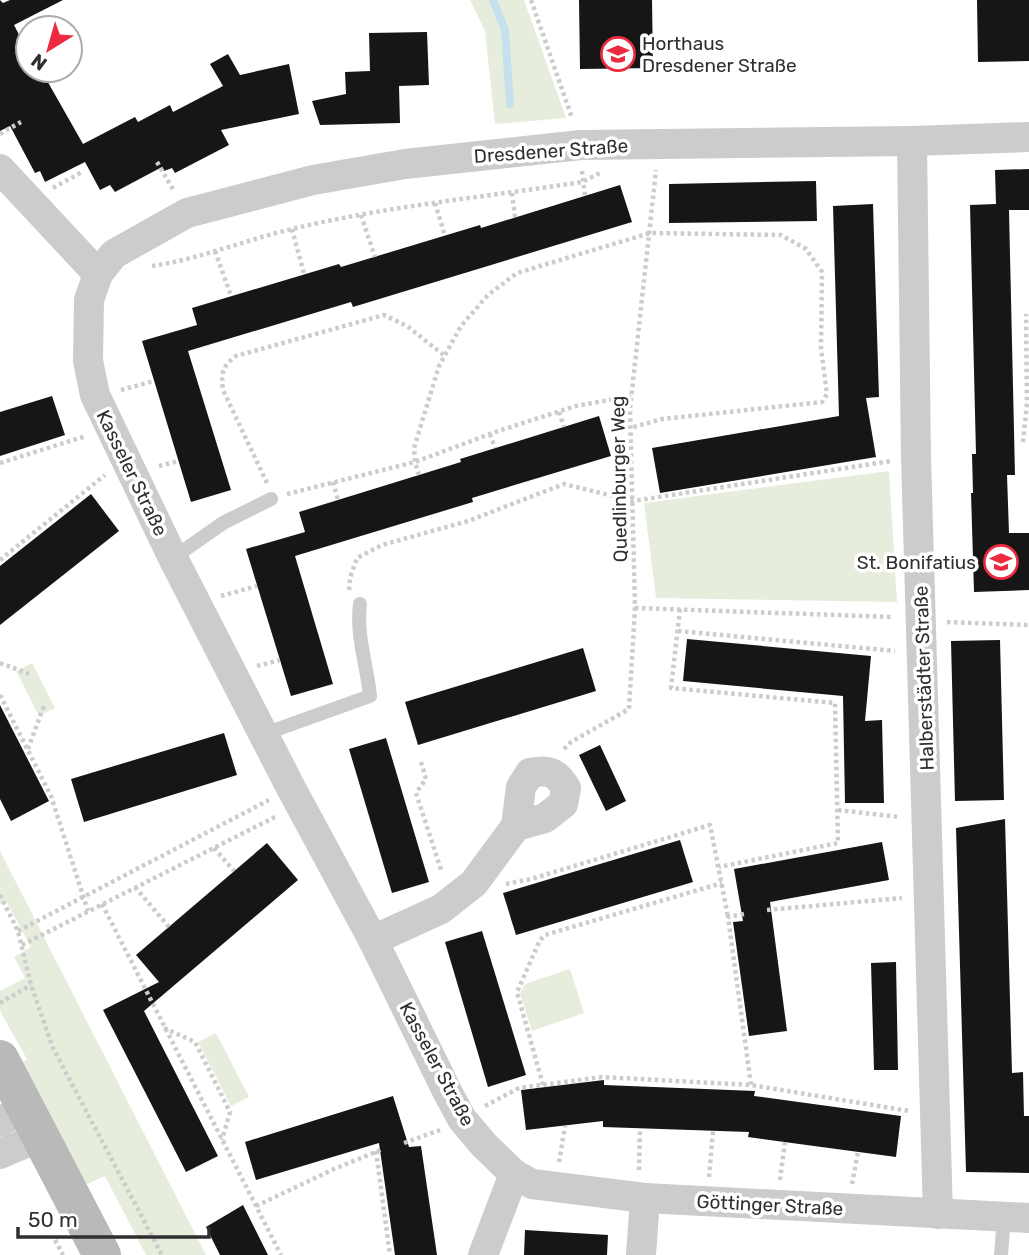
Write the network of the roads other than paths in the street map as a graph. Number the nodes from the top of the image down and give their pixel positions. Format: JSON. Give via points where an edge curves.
{"nodes":[{"id":1,"x":1029,"y":137,"type":"edge"},
{"id":2,"x":912,"y":141,"type":"junction"},
{"id":3,"x":0,"y":169,"type":"edge"},
{"id":4,"x":98,"y":274,"type":"junction"},
{"id":5,"x":271,"y":499,"type":"road end"},
{"id":6,"x":173,"y":558,"type":"junction"},
{"id":7,"x":360,"y":604,"type":"road end"},
{"id":8,"x":264,"y":734,"type":"junction"},
{"id":9,"x":545,"y":770,"type":"road end"},
{"id":10,"x":373,"y":940,"type":"junction"},
{"id":11,"x":0,"y":1059,"type":"edge"},
{"id":12,"x":22,"y":1122,"type":"edge"},
{"id":13,"x":0,"y":1154,"type":"edge"},
{"id":14,"x":514,"y":1174,"type":"junction"},
{"id":15,"x":645,"y":1198,"type":"junction"},
{"id":16,"x":938,"y":1214,"type":"junction"},
{"id":17,"x":1017,"y":1217,"type":"edge"},
{"id":18,"x":102,"y":1255,"type":"edge"},
{"id":19,"x":483,"y":1255,"type":"edge"},
{"id":20,"x":641,"y":1255,"type":"edge"},
{"id":21,"x":1000,"y":1255,"type":"edge"}],
"edges":[{"from":1,"to":2,"type":"street","name":"Dresdener Straße"},
{"from":2,"to":4,"type":"street","name":"Dresdener Straße","via":[[582,145],[379,169],[313,180],[187,213],[114,254]]},
{"from":2,"to":16,"type":"street","name":"Halberstädter Straße","via":[[916,457]]},
{"from":3,"to":4,"type":"street"},
{"from":4,"to":6,"type":"street","name":"Kasseler Straße","via":[[89,300],[88,361],[95,395]]},
{"from":5,"to":6,"type":"lane","via":[[223,523]]},
{"from":6,"to":8,"type":"street","name":"Kasseler Straße"},
{"from":7,"to":8,"type":"lane","via":[[361,654],[370,696]]},
{"from":8,"to":10,"type":"street","name":"Kasseler Straße"},
{"from":9,"to":10,"type":"street","via":[[558,775],[566,788],[563,804],[545,818],[516,826],[478,877],[441,909]]},
{"from":10,"to":14,"type":"street","name":"Kasseler Straße","via":[[462,1119]]},
{"from":11,"to":12,"type":"street"},
{"from":12,"to":13,"type":"street"},
{"from":12,"to":18,"type":"street"},
{"from":14,"to":15,"type":"street","name":"Göttinger Straße","via":[[532,1184]]},
{"from":14,"to":19,"type":"street"},
{"from":15,"to":16,"type":"street","name":"Göttinger Straße"},
{"from":15,"to":20,"type":"street"},
{"from":16,"to":17,"type":"street","name":"Göttinger Straße"},
{"from":17,"to":21,"type":"lane"}]}
